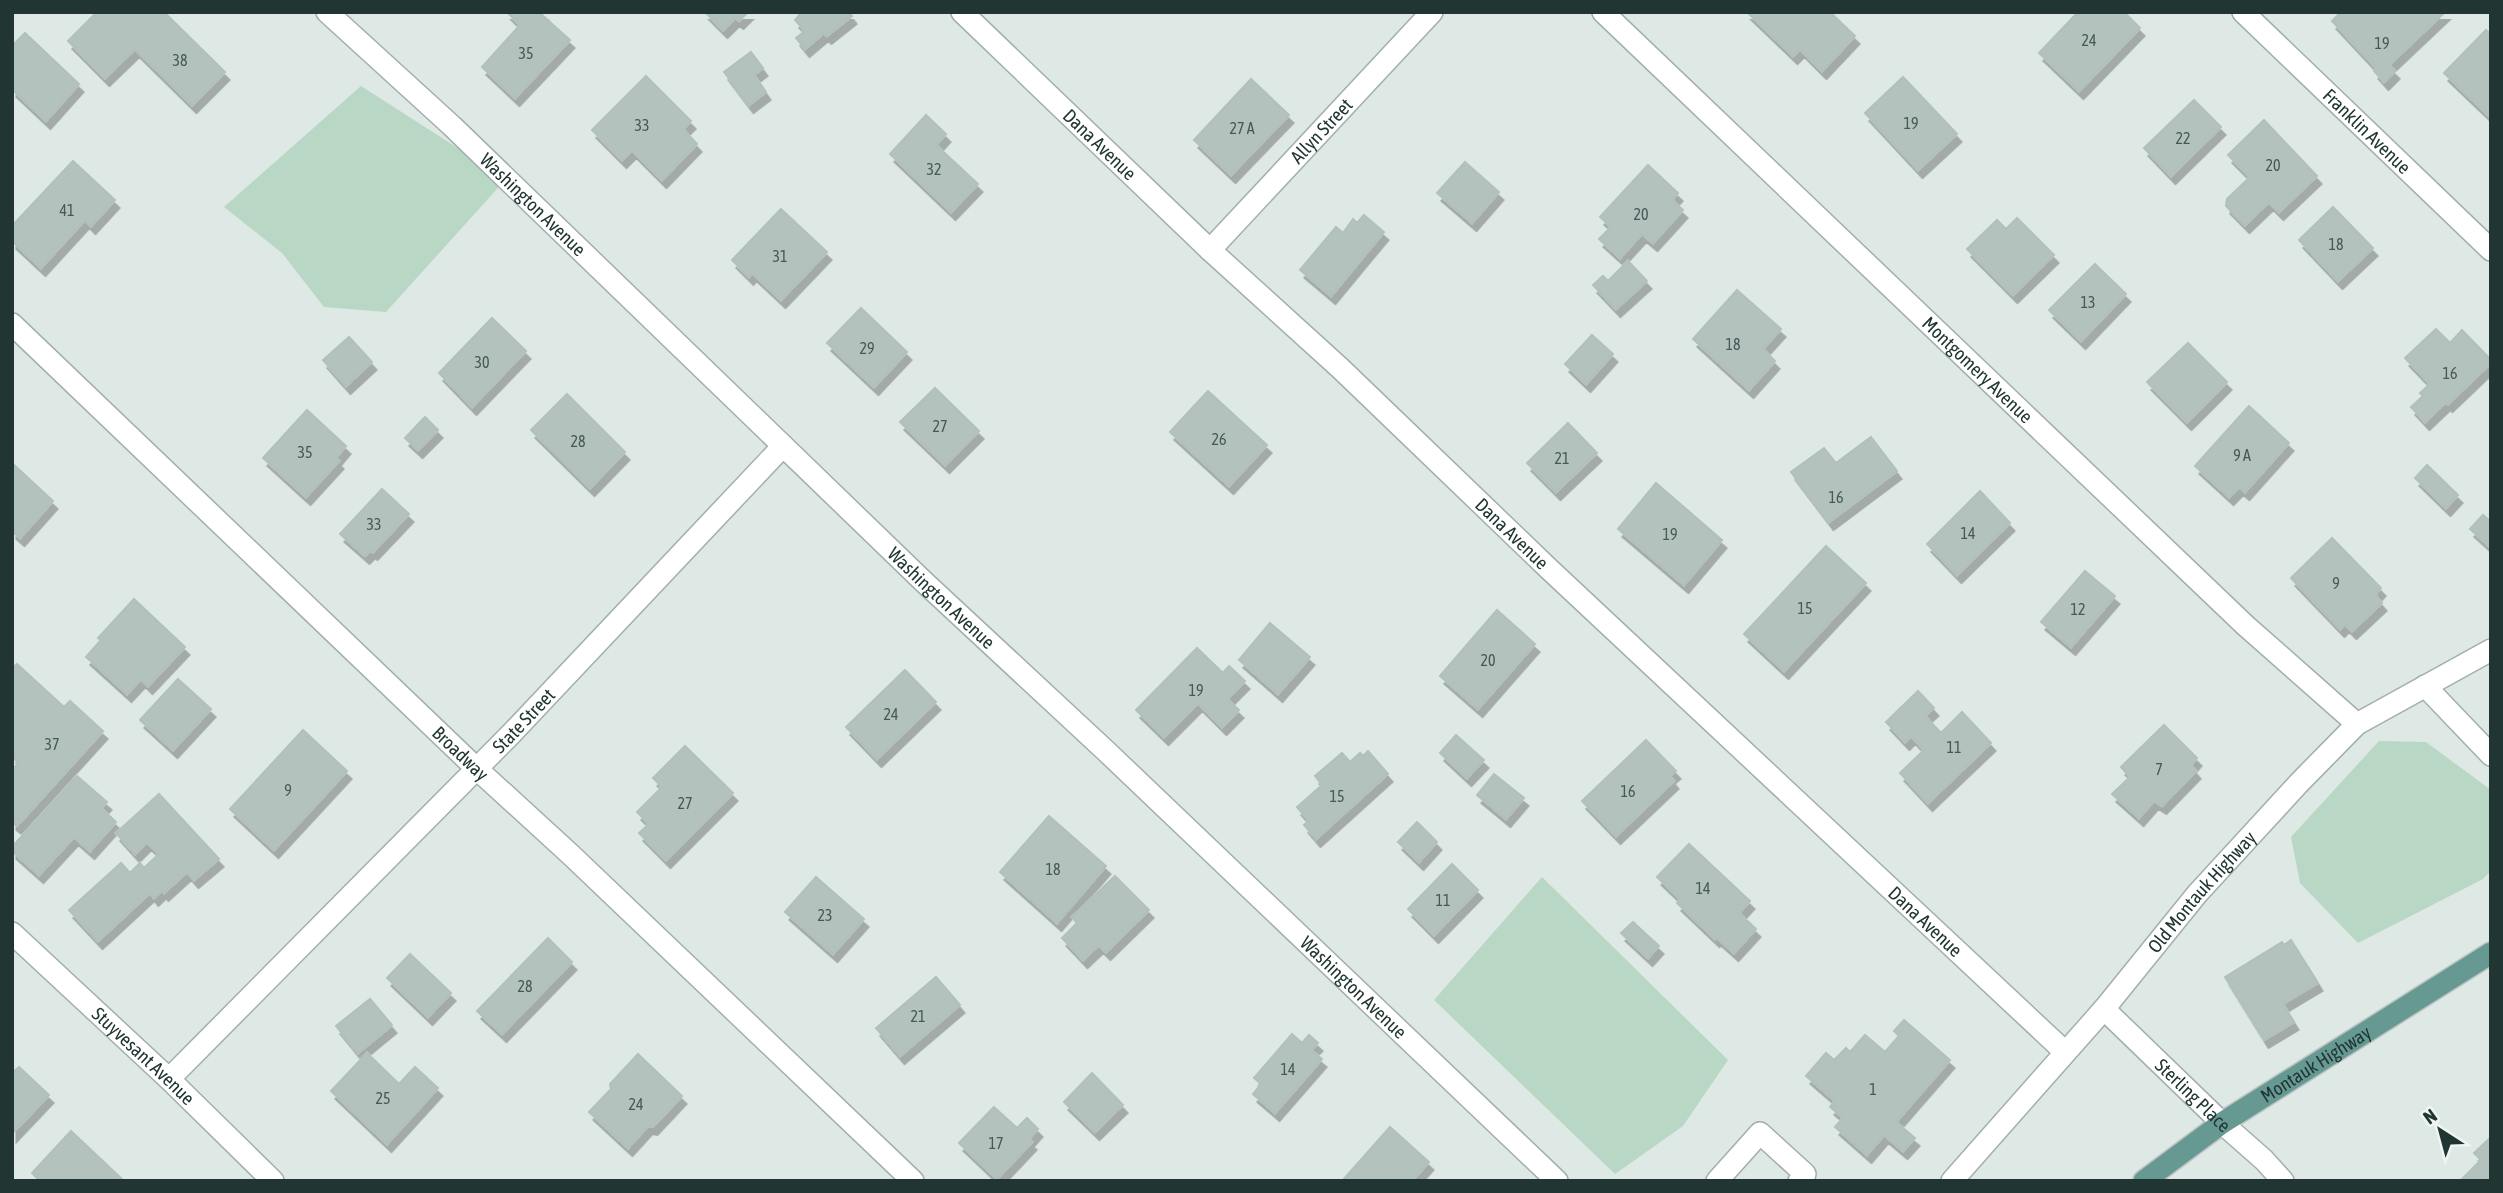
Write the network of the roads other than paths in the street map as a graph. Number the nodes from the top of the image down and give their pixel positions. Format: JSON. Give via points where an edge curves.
{"nodes":[{"id":1,"x":327,"y":12,"type":"edge"},
{"id":2,"x":962,"y":12,"type":"edge"},
{"id":3,"x":1432,"y":12,"type":"edge"},
{"id":4,"x":1603,"y":12,"type":"edge"},
{"id":5,"x":2243,"y":12,"type":"edge"},
{"id":6,"x":1210,"y":250,"type":"junction"},
{"id":7,"x":2491,"y":250,"type":"edge"},
{"id":8,"x":12,"y":324,"type":"edge"},
{"id":9,"x":783,"y":446,"type":"junction"},
{"id":10,"x":2491,"y":650,"type":"edge"},
{"id":11,"x":2425,"y":686,"type":"junction"},
{"id":12,"x":2357,"y":724,"type":"junction"},
{"id":13,"x":2491,"y":755,"type":"edge"},
{"id":14,"x":477,"y":769,"type":"junction"},
{"id":15,"x":12,"y":933,"type":"edge"},
{"id":16,"x":2491,"y":953,"type":"edge"},
{"id":17,"x":2104,"y":1009,"type":"junction"},
{"id":18,"x":2065,"y":1052,"type":"junction"},
{"id":19,"x":169,"y":1079,"type":"junction"},
{"id":20,"x":2222,"y":1123,"type":"junction"},
{"id":21,"x":273,"y":1181,"type":"edge"},
{"id":22,"x":913,"y":1181,"type":"edge"},
{"id":23,"x":1557,"y":1181,"type":"edge"},
{"id":24,"x":1717,"y":1181,"type":"edge"},
{"id":25,"x":1799,"y":1181,"type":"edge"},
{"id":26,"x":1952,"y":1181,"type":"edge"},
{"id":27,"x":2144,"y":1181,"type":"edge"},
{"id":28,"x":2283,"y":1181,"type":"edge"}],
"edges":[{"from":1,"to":9,"type":"street","name":"Washington Avenue","via":[[452,126]]},
{"from":2,"to":6,"type":"street","name":"Dana Avenue"},
{"from":3,"to":6,"type":"street","name":"Allyn Street"},
{"from":4,"to":12,"type":"street","name":"Montgomery Avenue","via":[[2226,607]]},
{"from":5,"to":7,"type":"street","name":"Franklin Avenue"},
{"from":6,"to":18,"type":"street","name":"Dana Avenue"},
{"from":8,"to":14,"type":"street","name":"Broadway"},
{"from":9,"to":14,"type":"street","name":"State Street"},
{"from":9,"to":23,"type":"street","name":"Washington Avenue"},
{"from":10,"to":11,"type":"street","name":"Old Montauk Highway"},
{"from":11,"to":12,"type":"street","name":"Old Montauk Highway"},
{"from":11,"to":13,"type":"street"},
{"from":12,"to":17,"type":"street","name":"Old Montauk Highway","via":[[2197,894]]},
{"from":14,"to":19,"type":"street","name":"State Street"},
{"from":14,"to":22,"type":"street","name":"Broadway"},
{"from":15,"to":19,"type":"street","name":"Stuyvesant Avenue"},
{"from":16,"to":20,"type":"main road","name":"Montauk Highway"},
{"from":17,"to":18,"type":"street","name":"Old Montauk Highway"},
{"from":17,"to":20,"type":"street","name":"Sterling Place"},
{"from":18,"to":26,"type":"street","name":"Old Montauk Highway"},
{"from":19,"to":21,"type":"street","name":"Stuyvesant Avenue"},
{"from":20,"to":27,"type":"main road","name":"Montauk Highway"},
{"from":20,"to":28,"type":"street","name":"Sterling Place"},
{"from":24,"to":25,"type":"street","via":[[1760,1133],[1805,1174]]}]}
